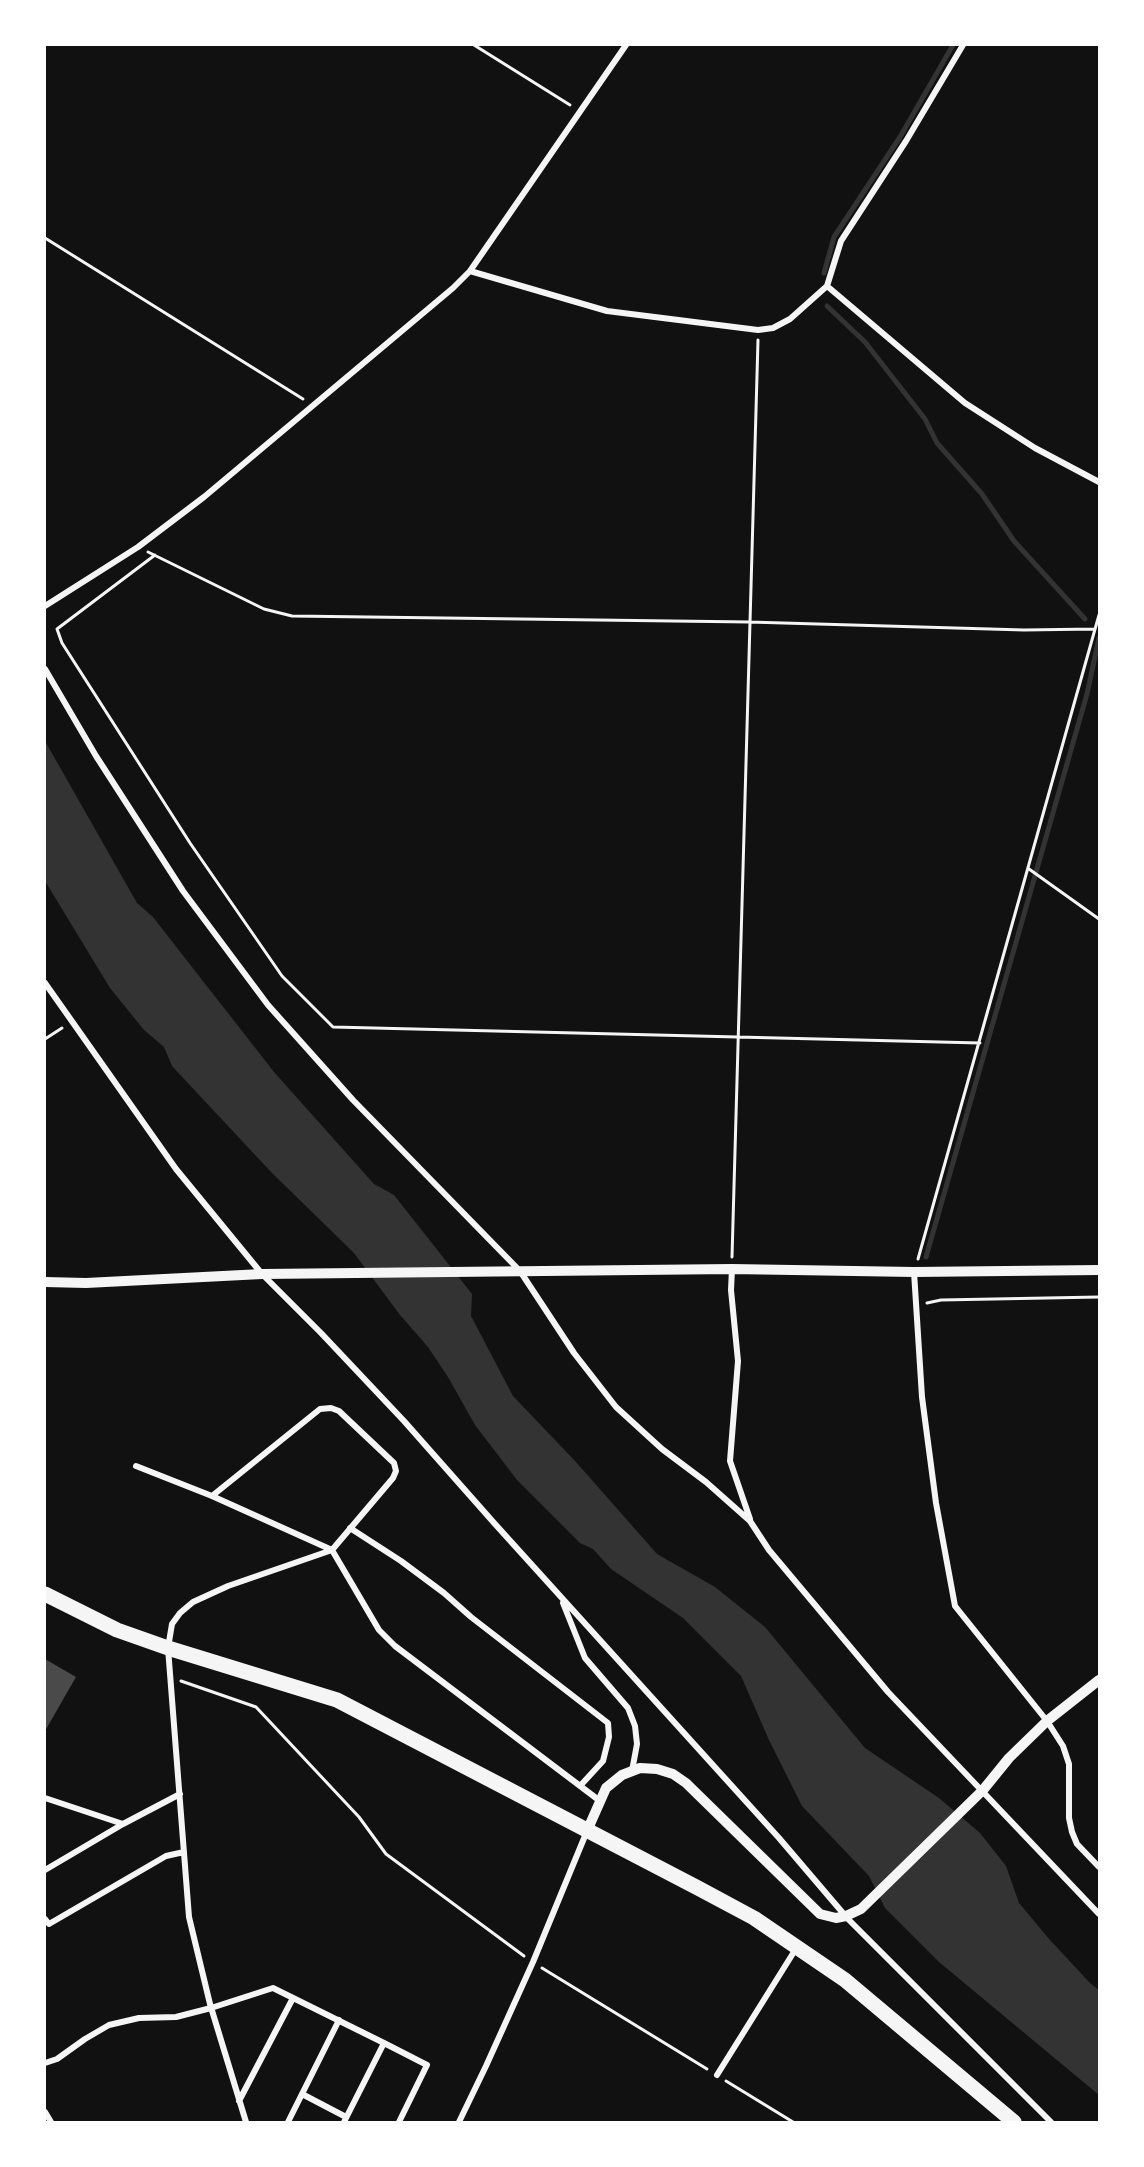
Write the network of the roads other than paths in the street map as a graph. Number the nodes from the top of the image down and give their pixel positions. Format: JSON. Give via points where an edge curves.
{"nodes":[{"id":1,"x":626,"y":45,"type":"edge"},
{"id":2,"x":963,"y":45,"type":"edge"},
{"id":3,"x":470,"y":271,"type":"junction"},
{"id":4,"x":826,"y":286,"type":"junction"},
{"id":5,"x":1099,"y":482,"type":"edge"},
{"id":6,"x":45,"y":606,"type":"edge"},
{"id":7,"x":45,"y":669,"type":"edge"},
{"id":8,"x":45,"y":983,"type":"edge"},
{"id":9,"x":732,"y":1269,"type":"junction"},
{"id":10,"x":1099,"y":1270,"type":"edge"},
{"id":11,"x":520,"y":1271,"type":"junction"},
{"id":12,"x":914,"y":1272,"type":"junction"},
{"id":13,"x":262,"y":1274,"type":"junction"},
{"id":14,"x":45,"y":1282,"type":"edge"},
{"id":15,"x":136,"y":1466,"type":"dead end"},
{"id":16,"x":212,"y":1496,"type":"junction"},
{"id":17,"x":750,"y":1521,"type":"junction"},
{"id":18,"x":350,"y":1528,"type":"junction"},
{"id":19,"x":332,"y":1550,"type":"junction"},
{"id":20,"x":45,"y":1594,"type":"edge"},
{"id":21,"x":560,"y":1597,"type":"junction"},
{"id":22,"x":168,"y":1648,"type":"junction"},
{"id":23,"x":1099,"y":1680,"type":"edge"},
{"id":24,"x":1047,"y":1721,"type":"junction"},
{"id":25,"x":632,"y":1771,"type":"junction"},
{"id":26,"x":580,"y":1786,"type":"junction"},
{"id":27,"x":983,"y":1790,"type":"junction"},
{"id":28,"x":180,"y":1794,"type":"junction"},
{"id":29,"x":45,"y":1798,"type":"edge"},
{"id":30,"x":600,"y":1802,"type":"junction"},
{"id":31,"x":123,"y":1824,"type":"junction"},
{"id":32,"x":587,"y":1831,"type":"junction"},
{"id":33,"x":184,"y":1852,"type":"junction"},
{"id":34,"x":1099,"y":1867,"type":"edge"},
{"id":35,"x":45,"y":1870,"type":"edge"},
{"id":36,"x":1099,"y":1914,"type":"edge"},
{"id":37,"x":846,"y":1916,"type":"junction"},
{"id":38,"x":45,"y":1919,"type":"edge"},
{"id":39,"x":798,"y":1947,"type":"junction"},
{"id":40,"x":293,"y":1998,"type":"junction"},
{"id":41,"x":211,"y":2008,"type":"junction"},
{"id":42,"x":339,"y":2020,"type":"junction"},
{"id":43,"x":384,"y":2043,"type":"junction"},
{"id":44,"x":45,"y":2063,"type":"edge"},
{"id":45,"x":717,"y":2075,"type":"road end"},
{"id":46,"x":302,"y":2094,"type":"junction"},
{"id":47,"x":240,"y":2101,"type":"junction"},
{"id":48,"x":45,"y":2112,"type":"edge"},
{"id":49,"x":345,"y":2119,"type":"edge"},
{"id":50,"x":51,"y":2122,"type":"edge"},
{"id":51,"x":246,"y":2122,"type":"edge"},
{"id":52,"x":288,"y":2122,"type":"edge"},
{"id":53,"x":399,"y":2122,"type":"edge"},
{"id":54,"x":459,"y":2122,"type":"edge"},
{"id":55,"x":1014,"y":2122,"type":"edge"},
{"id":56,"x":1051,"y":2122,"type":"edge"}],
"edges":[{"from":1,"to":3,"type":"street"},
{"from":2,"to":4,"type":"street","via":[[840,241]]},
{"from":3,"to":4,"type":"street","via":[[607,311],[758,330],[790,320]]},
{"from":3,"to":6,"type":"street","via":[[204,497],[138,547]]},
{"from":4,"to":5,"type":"street","via":[[965,403],[1035,448]]},
{"from":7,"to":11,"type":"street","via":[[183,891],[268,1005],[353,1100]]},
{"from":8,"to":13,"type":"street","via":[[176,1168]]},
{"from":9,"to":11,"type":"street"},
{"from":9,"to":12,"type":"street"},
{"from":9,"to":17,"type":"street","via":[[738,1361],[730,1461]]},
{"from":10,"to":12,"type":"street"},
{"from":11,"to":13,"type":"street"},
{"from":11,"to":17,"type":"street","via":[[574,1353],[616,1407]]},
{"from":12,"to":24,"type":"street","via":[[922,1397],[955,1606]]},
{"from":13,"to":14,"type":"street"},
{"from":13,"to":21,"type":"street","via":[[404,1421]]},
{"from":15,"to":16,"type":"street"},
{"from":16,"to":18,"type":"street","via":[[320,1409],[331,1408],[339,1411],[394,1463],[396,1471]]},
{"from":16,"to":19,"type":"street"},
{"from":17,"to":27,"type":"street","via":[[769,1550],[888,1692]]},
{"from":18,"to":19,"type":"street"},
{"from":18,"to":26,"type":"street","via":[[444,1593],[608,1723],[603,1761]]},
{"from":19,"to":22,"type":"street","via":[[193,1602],[172,1624]]},
{"from":19,"to":26,"type":"street","via":[[379,1630],[395,1646]]},
{"from":20,"to":22,"type":"main road","via":[[117,1630]]},
{"from":21,"to":25,"type":"street","via":[[585,1658],[627,1708],[635,1726],[637,1744]]},
{"from":21,"to":37,"type":"street"},
{"from":22,"to":28,"type":"street"},
{"from":22,"to":32,"type":"main road","via":[[338,1700]]},
{"from":23,"to":24,"type":"street"},
{"from":24,"to":27,"type":"street"},
{"from":24,"to":34,"type":"street","via":[[1064,1746],[1069,1764],[1072,1832],[1077,1844]]},
{"from":25,"to":30,"type":"street","via":[[606,1788]]},
{"from":25,"to":37,"type":"street","via":[[657,1769],[673,1774],[820,1914]]},
{"from":26,"to":30,"type":"street"},
{"from":27,"to":36,"type":"street"},
{"from":27,"to":37,"type":"street","via":[[861,1909]]},
{"from":28,"to":31,"type":"street"},
{"from":28,"to":33,"type":"street"},
{"from":29,"to":31,"type":"street"},
{"from":30,"to":32,"type":"street"},
{"from":31,"to":35,"type":"street"},
{"from":32,"to":39,"type":"main road","via":[[754,1918]]},
{"from":32,"to":54,"type":"street"},
{"from":33,"to":38,"type":"street","via":[[166,1856],[49,1924]]},
{"from":33,"to":41,"type":"street","via":[[189,1917]]},
{"from":37,"to":56,"type":"street"},
{"from":39,"to":45,"type":"street"},
{"from":39,"to":55,"type":"main road","via":[[845,1980]]},
{"from":40,"to":41,"type":"street","via":[[273,1988]]},
{"from":40,"to":42,"type":"street"},
{"from":40,"to":47,"type":"street"},
{"from":41,"to":44,"type":"street","via":[[176,2017],[139,2018],[109,2025],[57,2060]]},
{"from":41,"to":47,"type":"street"},
{"from":42,"to":43,"type":"street"},
{"from":42,"to":46,"type":"street"},
{"from":43,"to":49,"type":"street"},
{"from":43,"to":53,"type":"street","via":[[427,2065]]},
{"from":46,"to":49,"type":"street"},
{"from":46,"to":52,"type":"street"},
{"from":47,"to":51,"type":"street"},
{"from":48,"to":50,"type":"street"}]}
